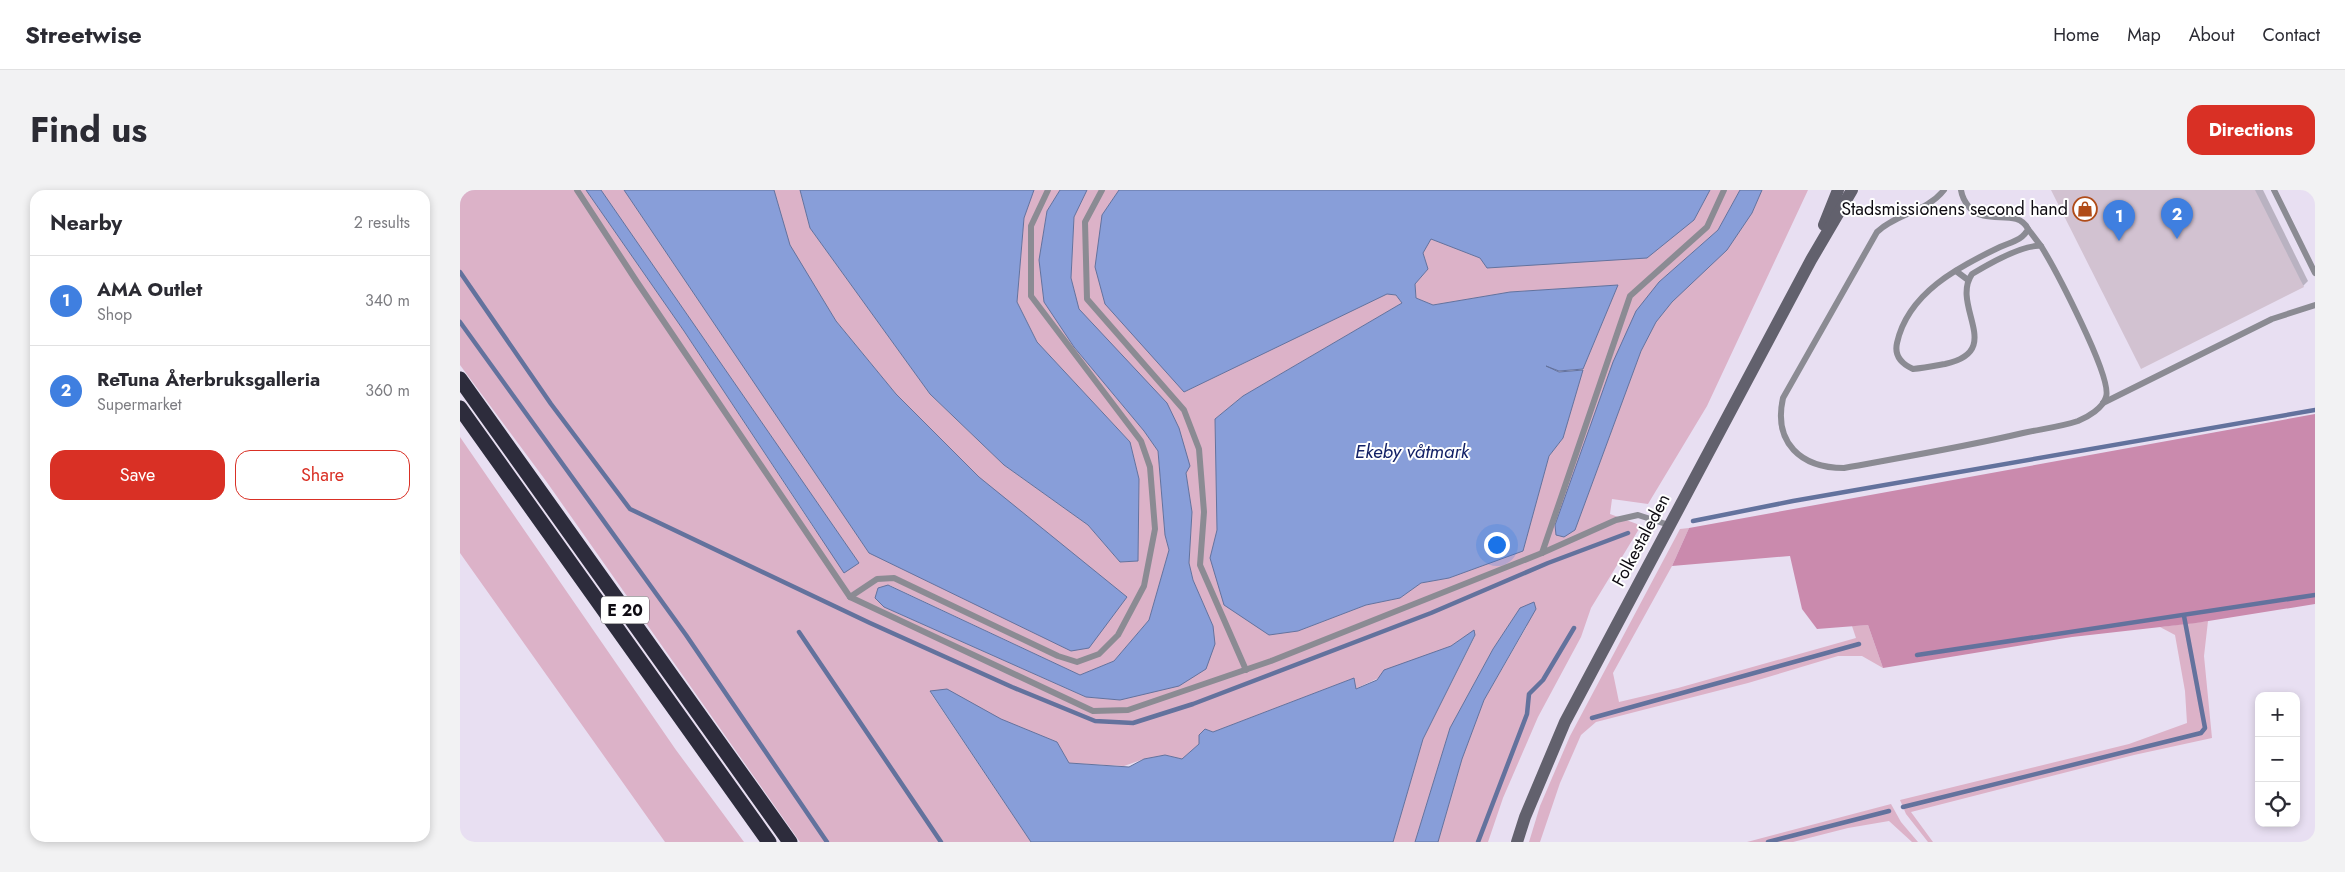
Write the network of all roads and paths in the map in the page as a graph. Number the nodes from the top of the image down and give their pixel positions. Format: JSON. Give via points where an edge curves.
{"nodes":[{"id":1,"x":577,"y":190,"type":"edge"},
{"id":2,"x":1048,"y":190,"type":"edge"},
{"id":3,"x":1102,"y":190,"type":"edge"},
{"id":4,"x":1724,"y":190,"type":"edge"},
{"id":5,"x":1838,"y":190,"type":"edge"},
{"id":6,"x":1852,"y":190,"type":"edge"},
{"id":7,"x":1944,"y":190,"type":"edge"},
{"id":8,"x":1961,"y":190,"type":"edge"},
{"id":9,"x":2274,"y":190,"type":"edge"},
{"id":10,"x":2028,"y":229,"type":"junction"},
{"id":11,"x":2041,"y":246,"type":"junction"},
{"id":12,"x":1810,"y":260,"type":"junction"},
{"id":13,"x":1956,"y":271,"type":"junction"},
{"id":14,"x":2315,"y":272,"type":"edge"},
{"id":15,"x":1968,"y":280,"type":"junction"},
{"id":16,"x":2315,"y":305,"type":"edge"},
{"id":17,"x":460,"y":379,"type":"edge"},
{"id":18,"x":2103,"y":403,"type":"junction"},
{"id":19,"x":460,"y":408,"type":"edge"},
{"id":20,"x":1669,"y":525,"type":"junction"},
{"id":21,"x":1542,"y":553,"type":"junction"},
{"id":22,"x":850,"y":597,"type":"junction"},
{"id":23,"x":1246,"y":670,"type":"junction"},
{"id":24,"x":769,"y":842,"type":"edge"},
{"id":25,"x":790,"y":842,"type":"edge"},
{"id":26,"x":1517,"y":842,"type":"edge"}],
"edges":[{"from":1,"to":22,"type":"lane"},
{"from":2,"to":22,"type":"lane","via":[[1031,226],[1031,296],[1141,441],[1150,468],[1155,529],[1144,586],[1118,635],[1099,654],[1077,662],[894,578],[877,579]]},
{"from":3,"to":23,"type":"lane","via":[[1085,222],[1087,300],[1184,410],[1200,450],[1204,512],[1200,565]]},
{"from":4,"to":21,"type":"lane","via":[[1707,227],[1630,296]]},
{"from":5,"to":12,"type":"main road","name":"Folkestaleden"},
{"from":6,"to":12,"type":"main road","name":"Folkestaleden"},
{"from":7,"to":18,"type":"lane","via":[[1935,201],[1894,219],[1877,232],[1844,287],[1782,398],[1781,422],[1796,453],[1814,464],[1844,468],[2078,421]]},
{"from":8,"to":10,"type":"lane","via":[[1966,203],[1980,216],[2015,218],[2022,220]]},
{"from":9,"to":14,"type":"lane"},
{"from":10,"to":11,"type":"lane"},
{"from":10,"to":13,"type":"lane","via":[[2020,238]]},
{"from":11,"to":15,"type":"lane","via":[[2019,250],[1978,270]]},
{"from":11,"to":18,"type":"lane","via":[[2100,363],[2107,396]]},
{"from":12,"to":20,"type":"main road","name":"Folkestaleden"},
{"from":13,"to":15,"type":"lane"},
{"from":13,"to":15,"type":"lane","via":[[1922,296],[1902,329],[1896,350],[1907,366],[1923,368],[1962,360],[1972,349],[1974,337],[1966,288]]},
{"from":16,"to":18,"type":"lane","via":[[2272,319]]},
{"from":17,"to":25,"type":"highway","number":"E 20"},
{"from":19,"to":24,"type":"highway","number":"E 20"},
{"from":20,"to":21,"type":"lane","via":[[1638,515],[1616,520]]},
{"from":20,"to":26,"type":"main road","name":"Folkestaleden","via":[[1565,722]]},
{"from":21,"to":23,"type":"lane"},
{"from":22,"to":23,"type":"lane","via":[[1093,711],[1128,710]]}]}
